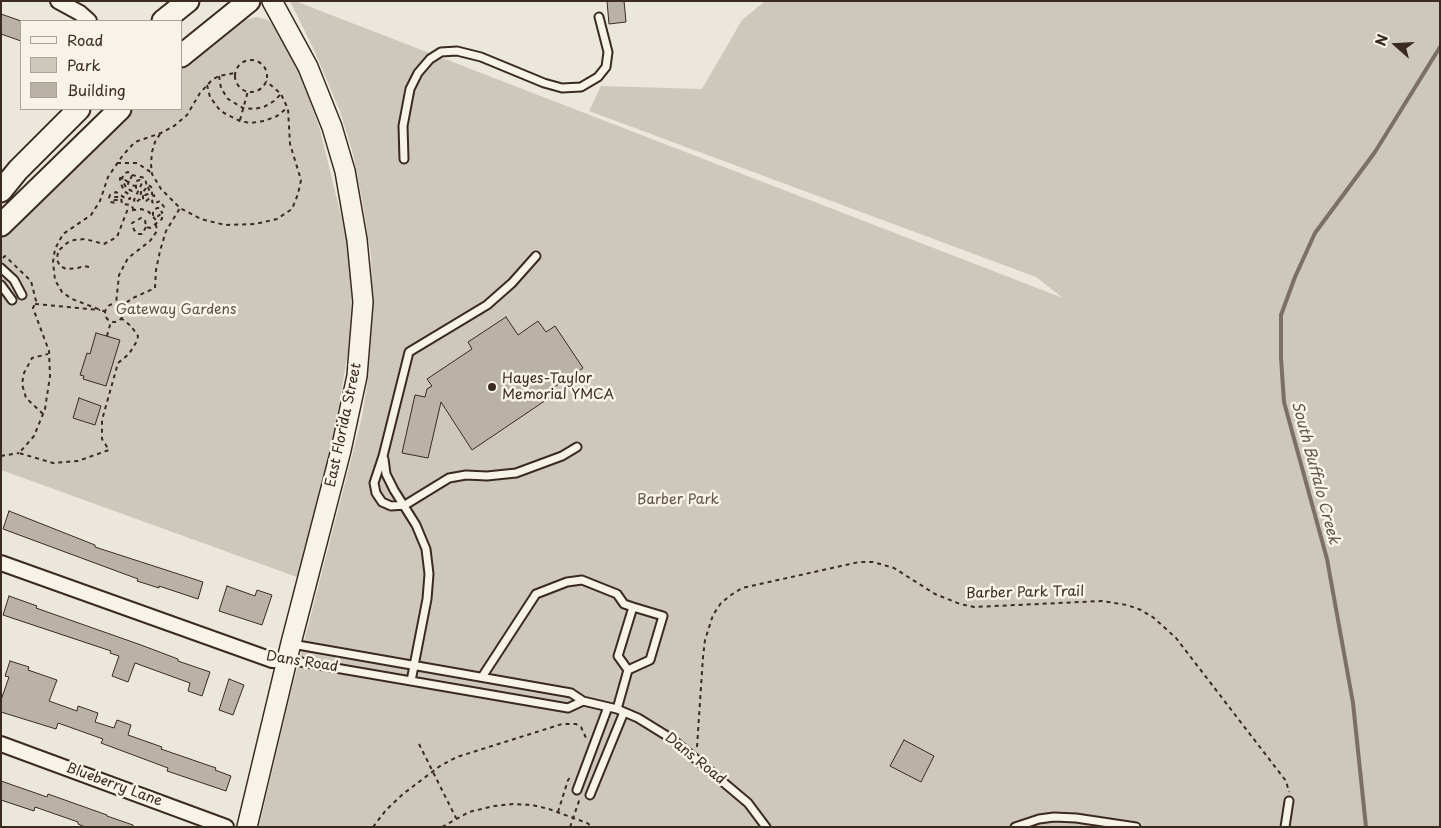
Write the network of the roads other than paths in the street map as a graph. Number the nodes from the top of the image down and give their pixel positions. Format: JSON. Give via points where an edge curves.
{"nodes":[{"id":1,"x":58,"y":1,"type":"edge"},
{"id":2,"x":188,"y":1,"type":"edge"},
{"id":3,"x":248,"y":1,"type":"edge"},
{"id":4,"x":272,"y":1,"type":"edge"},
{"id":5,"x":599,"y":18,"type":"dead end"},
{"id":6,"x":88,"y":20,"type":"edge"},
{"id":7,"x":164,"y":20,"type":"edge"},
{"id":8,"x":182,"y":55,"type":"edge"},
{"id":9,"x":65,"y":110,"type":"edge"},
{"id":10,"x":78,"y":110,"type":"edge"},
{"id":11,"x":119,"y":110,"type":"edge"},
{"id":12,"x":404,"y":159,"type":"dead end"},
{"id":13,"x":1,"y":174,"type":"edge"},
{"id":14,"x":1,"y":190,"type":"edge"},
{"id":15,"x":1,"y":225,"type":"edge"},
{"id":16,"x":536,"y":256,"type":"dead end"},
{"id":17,"x":1,"y":268,"type":"edge"},
{"id":18,"x":1,"y":285,"type":"edge"},
{"id":19,"x":22,"y":295,"type":"dead end"},
{"id":20,"x":12,"y":300,"type":"dead end"},
{"id":21,"x":577,"y":447,"type":"dead end"},
{"id":22,"x":383,"y":456,"type":"junction"},
{"id":23,"x":405,"y":505,"type":"junction"},
{"id":24,"x":1,"y":563,"type":"edge"},
{"id":25,"x":633,"y":607,"type":"junction"},
{"id":26,"x":289,"y":652,"type":"junction"},
{"id":27,"x":414,"y":665,"type":"junction"},
{"id":28,"x":628,"y":670,"type":"junction"},
{"id":29,"x":482,"y":677,"type":"junction"},
{"id":30,"x":411,"y":681,"type":"junction"},
{"id":31,"x":583,"y":701,"type":"junction"},
{"id":32,"x":608,"y":707,"type":"junction"},
{"id":33,"x":621,"y":711,"type":"junction"},
{"id":34,"x":1,"y":744,"type":"edge"},
{"id":35,"x":1289,"y":802,"type":"road end"},
{"id":36,"x":226,"y":827,"type":"edge"},
{"id":37,"x":247,"y":827,"type":"edge"},
{"id":38,"x":766,"y":827,"type":"edge"},
{"id":39,"x":1015,"y":827,"type":"edge"},
{"id":40,"x":1136,"y":827,"type":"edge"},
{"id":41,"x":1285,"y":827,"type":"edge"}],
"edges":[{"from":1,"to":6,"type":"street"},
{"from":2,"to":7,"type":"main road"},
{"from":3,"to":8,"type":"main road"},
{"from":4,"to":26,"type":"main road","name":"East Florida Street","via":[[308,67],[332,127],[345,171],[363,302],[357,376]]},
{"from":5,"to":12,"type":"lane","via":[[608,52],[606,68],[581,87],[562,88],[544,83],[481,57],[457,51],[441,52],[430,59],[410,89],[403,126]]},
{"from":9,"to":13,"type":"main road"},
{"from":10,"to":14,"type":"main road"},
{"from":11,"to":15,"type":"main road"},
{"from":16,"to":22,"type":"lane","via":[[487,305],[409,352]]},
{"from":17,"to":19,"type":"lane","via":[[14,280]]},
{"from":18,"to":20,"type":"lane"},
{"from":21,"to":23,"type":"lane","via":[[516,473],[466,474],[449,478]]},
{"from":22,"to":23,"type":"lane","via":[[386,474]]},
{"from":22,"to":23,"type":"lane","via":[[374,483],[376,493],[382,502],[391,506]]},
{"from":23,"to":27,"type":"lane","via":[[426,549],[429,574]]},
{"from":24,"to":26,"type":"street","name":"Dans Road","via":[[272,660]]},
{"from":25,"to":28,"type":"lane","via":[[618,656]]},
{"from":25,"to":28,"type":"lane","via":[[663,616],[650,660]]},
{"from":25,"to":29,"type":"lane","via":[[624,604],[617,594],[582,580],[536,594]]},
{"from":26,"to":27,"type":"lane","name":"Dans Road"},
{"from":26,"to":30,"type":"lane","name":"Dans Road"},
{"from":26,"to":37,"type":"main road","name":"East Florida Street"},
{"from":27,"to":29,"type":"lane","name":"Dans Road"},
{"from":27,"to":30,"type":"lane"},
{"from":28,"to":33,"type":"lane"},
{"from":29,"to":31,"type":"lane","name":"Dans Road","via":[[571,693]]},
{"from":30,"to":31,"type":"lane","name":"Dans Road","via":[[568,708]]},
{"from":31,"to":32,"type":"lane","name":"Dans Road"},
{"from":32,"to":33,"type":"lane","name":"Dans Road"},
{"from":32,"to":33,"type":"lane","via":[[583,792]]},
{"from":33,"to":38,"type":"lane","name":"Dans Road","via":[[672,739],[748,803]]},
{"from":34,"to":36,"type":"street","name":"Blueberry Lane"},
{"from":35,"to":41,"type":"lane"},
{"from":39,"to":40,"type":"lane","via":[[1054,817]]}]}
